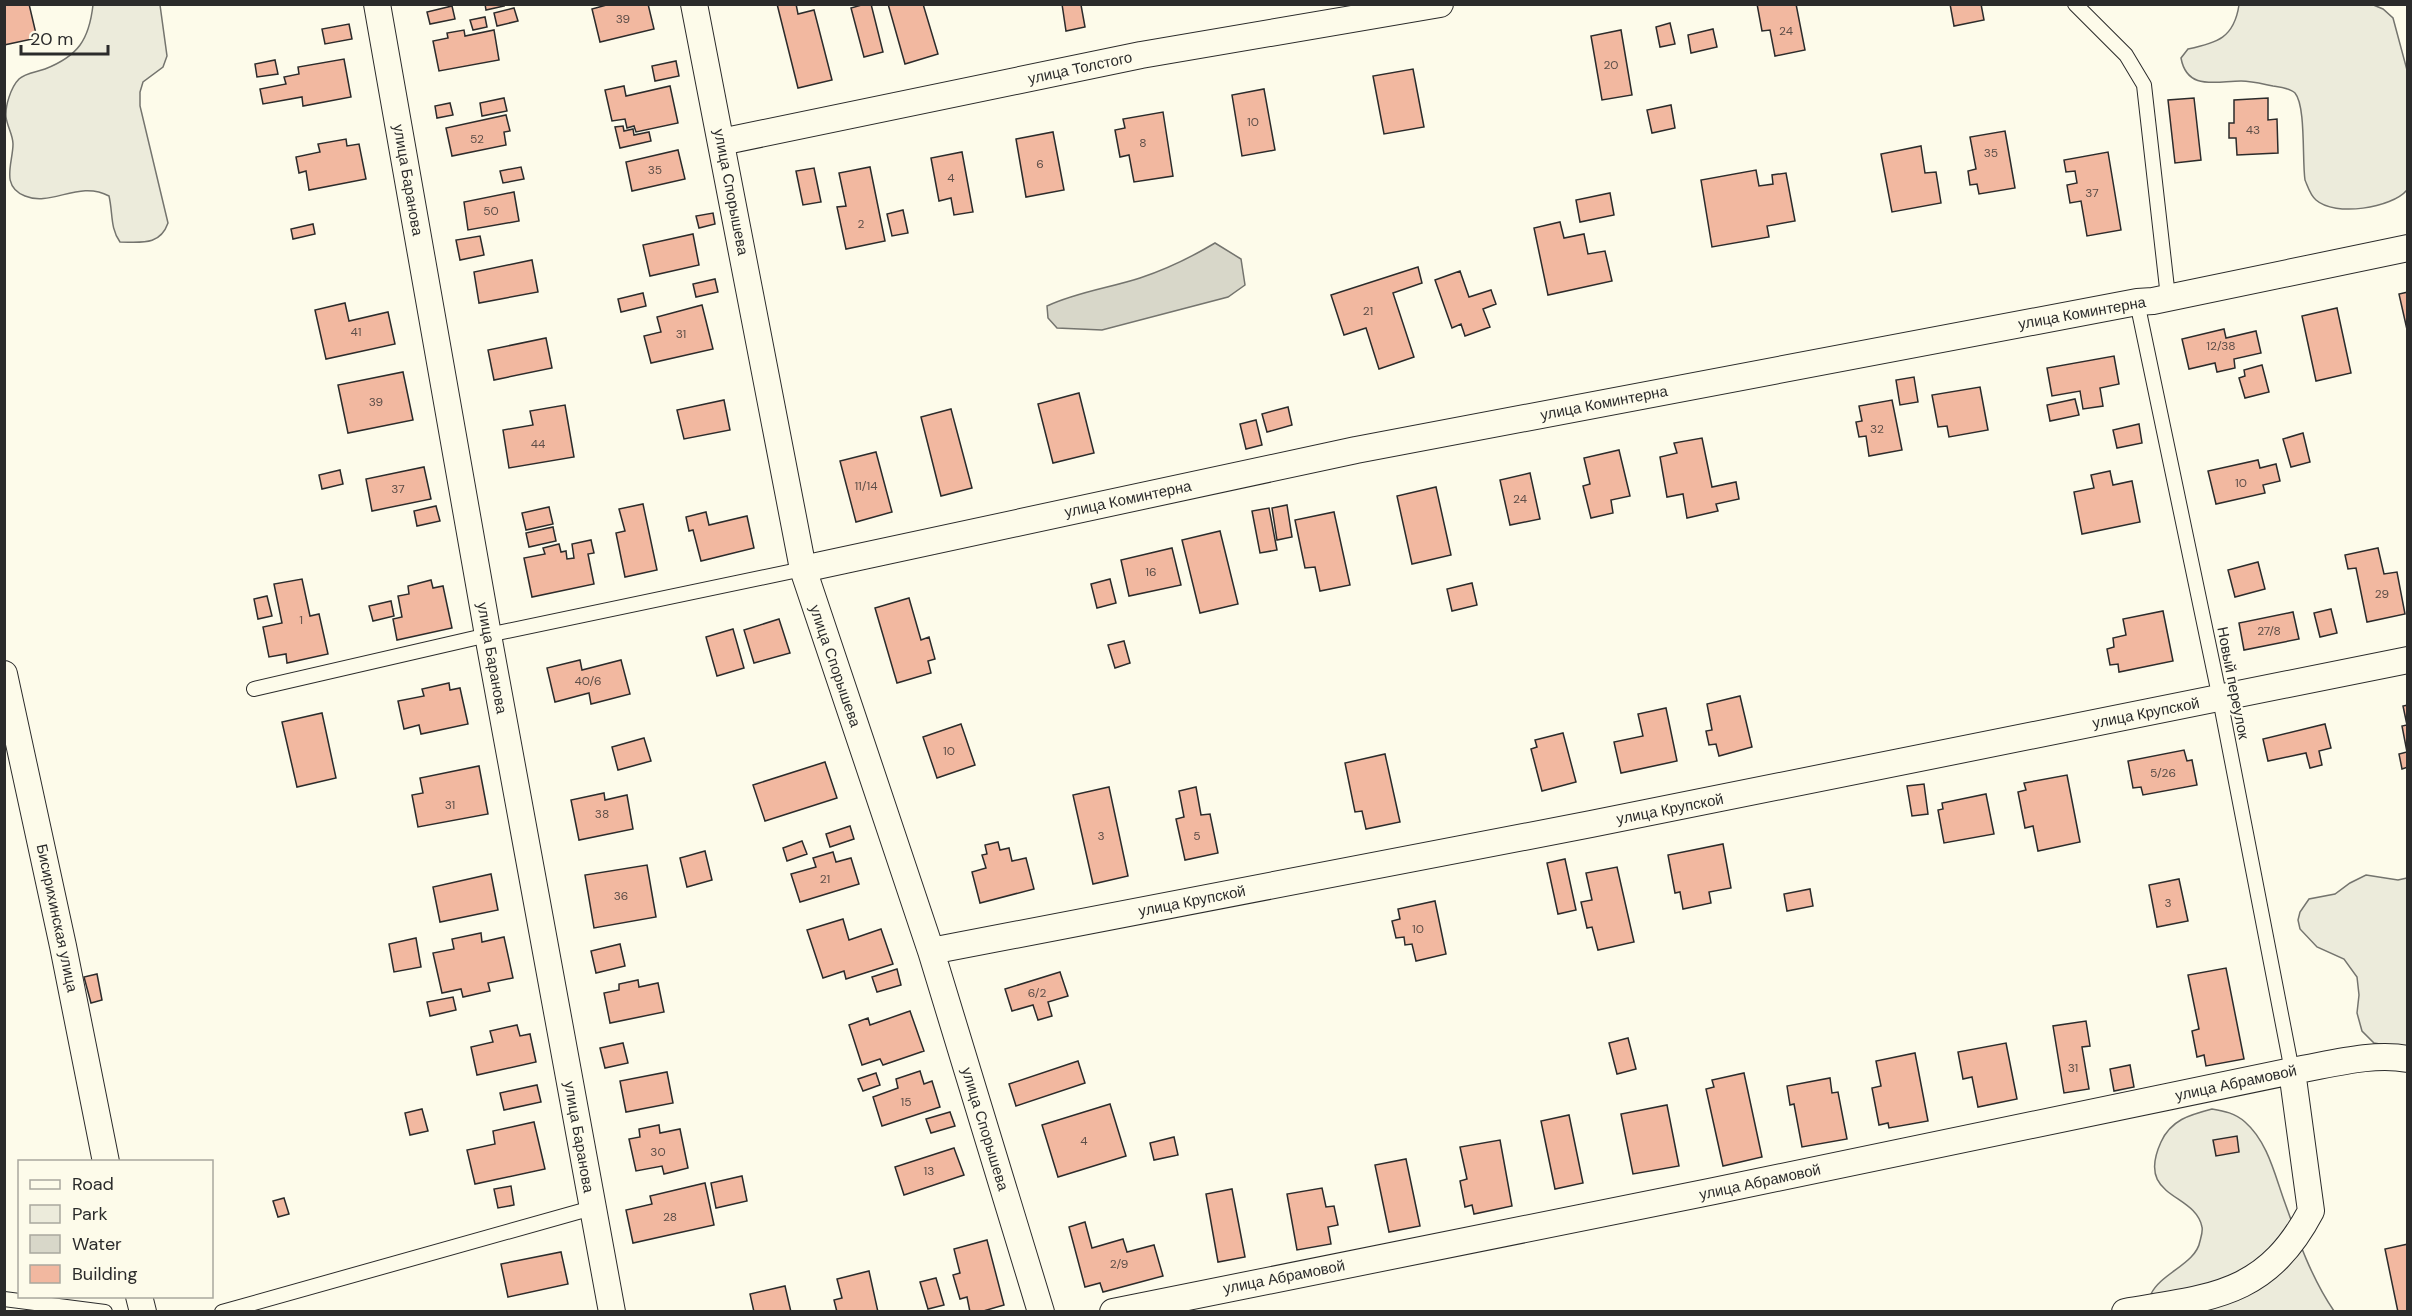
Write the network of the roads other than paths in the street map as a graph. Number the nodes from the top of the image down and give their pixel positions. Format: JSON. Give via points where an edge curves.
{"nodes":[{"id":1,"x":377,"y":4,"type":"edge"},
{"id":2,"x":694,"y":4,"type":"edge"},
{"id":3,"x":1440,"y":4,"type":"edge"},
{"id":4,"x":2075,"y":4,"type":"edge"},
{"id":5,"x":722,"y":142,"type":"junction"},
{"id":6,"x":2408,"y":248,"type":"edge"},
{"id":7,"x":2168,"y":297,"type":"junction"},
{"id":8,"x":2137,"y":302,"type":"junction"},
{"id":9,"x":803,"y":569,"type":"junction"},
{"id":10,"x":488,"y":635,"type":"junction"},
{"id":11,"x":2408,"y":660,"type":"edge"},
{"id":12,"x":4,"y":674,"type":"edge"},
{"id":13,"x":254,"y":689,"type":"dead end"},
{"id":14,"x":2220,"y":699,"type":"junction"},
{"id":15,"x":930,"y":951,"type":"junction"},
{"id":16,"x":2408,"y":1059,"type":"edge"},
{"id":17,"x":2292,"y":1071,"type":"junction"},
{"id":18,"x":106,"y":1160,"type":"edge"},
{"id":19,"x":592,"y":1209,"type":"junction"},
{"id":20,"x":4,"y":1299,"type":"edge"},
{"id":21,"x":105,"y":1311,"type":"edge"},
{"id":22,"x":222,"y":1311,"type":"edge"},
{"id":23,"x":612,"y":1311,"type":"edge"},
{"id":24,"x":1041,"y":1311,"type":"edge"},
{"id":25,"x":1113,"y":1311,"type":"edge"},
{"id":26,"x":2125,"y":1311,"type":"edge"}],
"edges":[{"from":1,"to":10,"type":"street","name":"улица Баранова"},
{"from":2,"to":5,"type":"street","name":"улица Спорышева"},
{"from":3,"to":5,"type":"street","name":"улица Толстого","via":[[1142,55]]},
{"from":4,"to":7,"type":"lane","via":[[2126,55],[2144,84]]},
{"from":5,"to":9,"type":"street","name":"улица Спорышева"},
{"from":6,"to":7,"type":"street","name":"улица Коминтерна"},
{"from":7,"to":8,"type":"street","name":"улица Коминтерна"},
{"from":8,"to":9,"type":"street","name":"улица Коминтерна","via":[[1356,450]]},
{"from":8,"to":14,"type":"lane","name":"Новый переулок"},
{"from":9,"to":10,"type":"lane"},
{"from":9,"to":15,"type":"street","name":"улица Спорышева"},
{"from":10,"to":13,"type":"lane"},
{"from":10,"to":19,"type":"street","name":"улица Баранова"},
{"from":11,"to":14,"type":"street","name":"улица Крупской"},
{"from":12,"to":18,"type":"street","name":"Бисирихинская улица"},
{"from":14,"to":15,"type":"street","name":"улица Крупской"},
{"from":14,"to":17,"type":"lane","name":"Новый переулок"},
{"from":15,"to":24,"type":"street","name":"улица Спорышева"},
{"from":16,"to":17,"type":"street","name":"улица Абрамовой","via":[[2394,1056]]},
{"from":17,"to":25,"type":"street","name":"улица Абрамовой"},
{"from":17,"to":26,"type":"street","via":[[2312,1211],[2301,1230],[2280,1257],[2249,1282],[2211,1297]]},
{"from":19,"to":22,"type":"lane"},
{"from":19,"to":23,"type":"street","name":"улица Баранова"},
{"from":20,"to":21,"type":"lane"}]}
